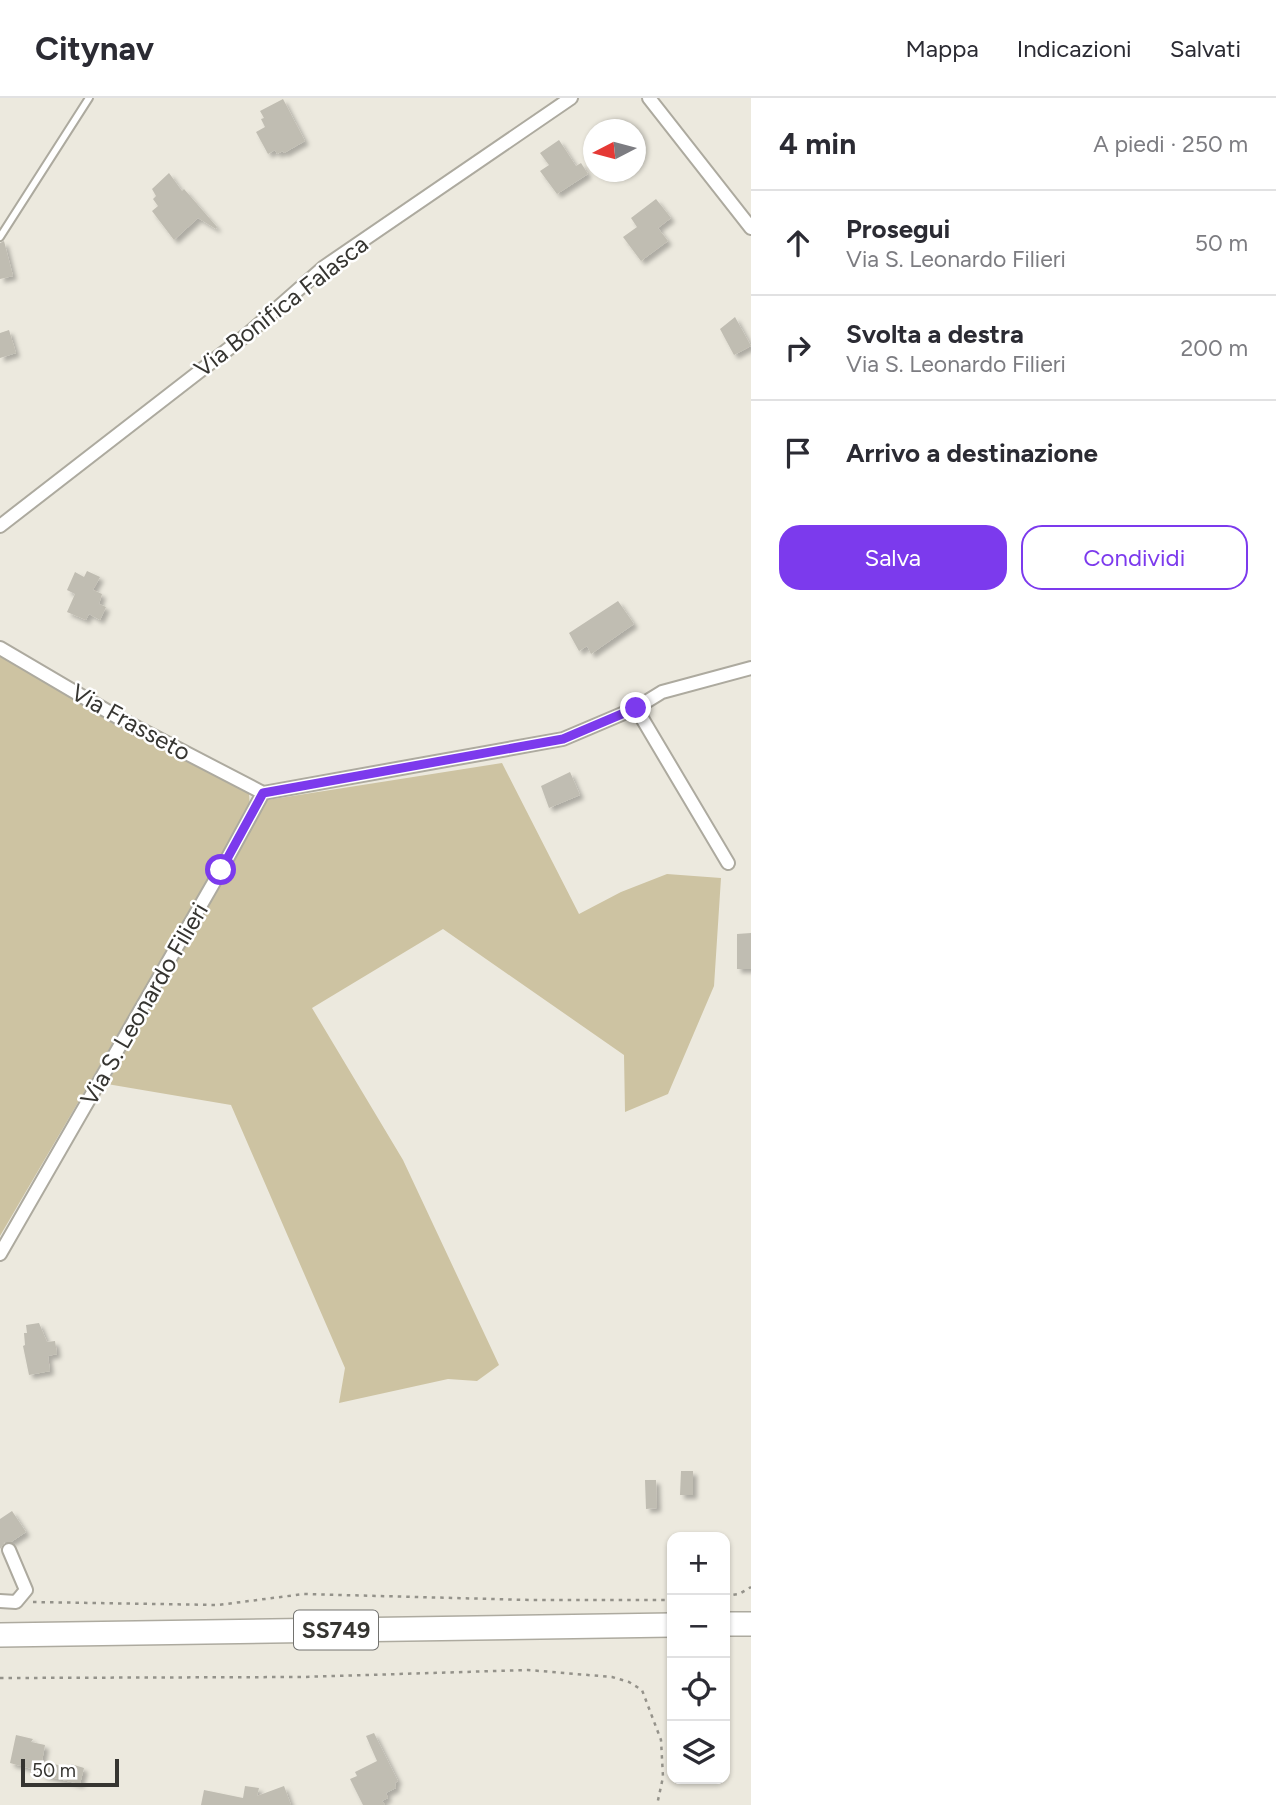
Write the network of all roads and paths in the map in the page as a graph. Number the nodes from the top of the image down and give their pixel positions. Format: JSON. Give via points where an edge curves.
{"nodes":[{"id":1,"x":89,"y":98,"type":"edge"},
{"id":2,"x":571,"y":98,"type":"edge"},
{"id":3,"x":649,"y":98,"type":"edge"},
{"id":4,"x":751,"y":228,"type":"edge"},
{"id":5,"x":0,"y":237,"type":"edge"},
{"id":6,"x":0,"y":526,"type":"edge"},
{"id":7,"x":0,"y":648,"type":"edge"},
{"id":8,"x":751,"y":668,"type":"edge"},
{"id":9,"x":636,"y":708,"type":"junction"},
{"id":10,"x":263,"y":793,"type":"junction"},
{"id":11,"x":728,"y":863,"type":"dead end"},
{"id":12,"x":0,"y":1254,"type":"edge"},
{"id":13,"x":9,"y":1550,"type":"dead end"},
{"id":14,"x":751,"y":1587,"type":"edge"},
{"id":15,"x":730,"y":1595,"type":"edge"},
{"id":16,"x":667,"y":1600,"type":"edge"},
{"id":17,"x":0,"y":1601,"type":"edge"},
{"id":18,"x":16,"y":1602,"type":"junction"},
{"id":19,"x":730,"y":1624,"type":"edge"},
{"id":20,"x":751,"y":1624,"type":"edge"},
{"id":21,"x":667,"y":1625,"type":"edge"},
{"id":22,"x":0,"y":1635,"type":"edge"},
{"id":23,"x":0,"y":1678,"type":"edge"},
{"id":24,"x":657,"y":1805,"type":"edge"}],
"edges":[{"from":1,"to":5,"type":"lane"},
{"from":2,"to":6,"type":"street","name":"Via Bonifica Falasca","via":[[324,267],[249,333]]},
{"from":3,"to":4,"type":"street"},
{"from":7,"to":10,"type":"street","name":"Via Frasseto","via":[[119,718]]},
{"from":8,"to":9,"type":"street","via":[[662,692]]},
{"from":9,"to":10,"type":"street","via":[[563,739]]},
{"from":9,"to":11,"type":"street"},
{"from":10,"to":12,"type":"street","name":"Via S. Leonardo Filieri"},
{"from":13,"to":18,"type":"street","via":[[26,1590]]},
{"from":14,"to":15,"type":"path"},
{"from":16,"to":18,"type":"path","via":[[304,1594],[218,1605]]},
{"from":17,"to":18,"type":"street"},
{"from":19,"to":20,"type":"highway"},
{"from":21,"to":22,"type":"highway","number":"SS749"},
{"from":23,"to":24,"type":"path","via":[[302,1677],[528,1670],[612,1677],[642,1690],[661,1740],[663,1777]]}]}
